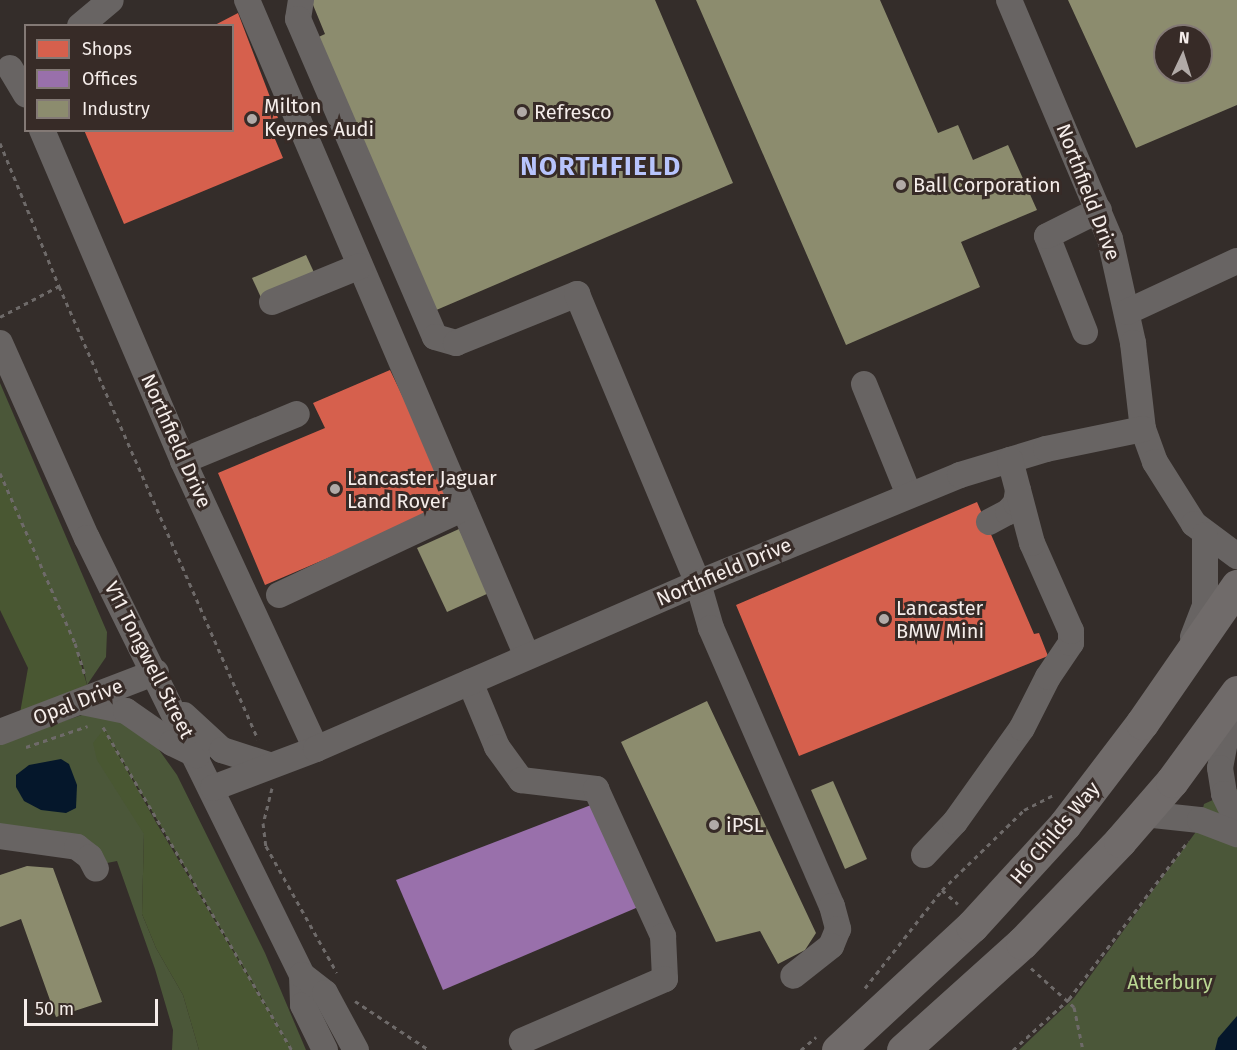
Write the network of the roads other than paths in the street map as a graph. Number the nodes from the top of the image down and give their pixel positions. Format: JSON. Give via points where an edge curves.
{"nodes":[{"id":1,"x":247,"y":0,"type":"edge"},
{"id":2,"x":301,"y":0,"type":"edge"},
{"id":3,"x":1009,"y":0,"type":"edge"},
{"id":4,"x":105,"y":2,"type":"edge"},
{"id":5,"x":82,"y":24,"type":"edge"},
{"id":6,"x":12,"y":67,"type":"edge"},
{"id":7,"x":24,"y":91,"type":"edge"},
{"id":8,"x":43,"y":132,"type":"edge"},
{"id":9,"x":1099,"y":210,"type":"junction"},
{"id":10,"x":1237,"y":261,"type":"edge"},
{"id":11,"x":360,"y":266,"type":"junction"},
{"id":12,"x":272,"y":302,"type":"dead end"},
{"id":13,"x":1127,"y":312,"type":"junction"},
{"id":14,"x":1084,"y":332,"type":"dead end"},
{"id":15,"x":0,"y":344,"type":"edge"},
{"id":16,"x":864,"y":384,"type":"dead end"},
{"id":17,"x":297,"y":414,"type":"dead end"},
{"id":18,"x":1143,"y":429,"type":"junction"},
{"id":19,"x":1010,"y":460,"type":"junction"},
{"id":20,"x":183,"y":461,"type":"junction"},
{"id":21,"x":1018,"y":490,"type":"junction"},
{"id":22,"x":909,"y":495,"type":"junction"},
{"id":23,"x":464,"y":508,"type":"junction"},
{"id":24,"x":989,"y":522,"type":"dead end"},
{"id":25,"x":1205,"y":534,"type":"junction"},
{"id":26,"x":1237,"y":556,"type":"edge"},
{"id":27,"x":698,"y":583,"type":"junction"},
{"id":28,"x":1237,"y":586,"type":"edge"},
{"id":29,"x":279,"y":594,"type":"dead end"},
{"id":30,"x":527,"y":656,"type":"junction"},
{"id":31,"x":156,"y":672,"type":"junction"},
{"id":32,"x":470,"y":682,"type":"junction"},
{"id":33,"x":1169,"y":682,"type":"junction"},
{"id":34,"x":1235,"y":695,"type":"edge"},
{"id":35,"x":169,"y":700,"type":"junction"},
{"id":36,"x":91,"y":705,"type":"junction"},
{"id":37,"x":8,"y":741,"type":"edge"},
{"id":38,"x":316,"y":749,"type":"junction"},
{"id":39,"x":197,"y":755,"type":"junction"},
{"id":40,"x":269,"y":765,"type":"junction"},
{"id":41,"x":213,"y":788,"type":"junction"},
{"id":42,"x":1144,"y":814,"type":"junction"},
{"id":43,"x":1237,"y":821,"type":"edge"},
{"id":44,"x":1237,"y":834,"type":"edge"},
{"id":45,"x":0,"y":836,"type":"edge"},
{"id":46,"x":924,"y":855,"type":"dead end"},
{"id":47,"x":96,"y":869,"type":"dead end"},
{"id":48,"x":302,"y":975,"type":"junction"},
{"id":49,"x":793,"y":976,"type":"dead end"},
{"id":50,"x":831,"y":1040,"type":"edge"},
{"id":51,"x":522,"y":1041,"type":"dead end"},
{"id":52,"x":325,"y":1050,"type":"edge"},
{"id":53,"x":356,"y":1050,"type":"edge"},
{"id":54,"x":903,"y":1050,"type":"edge"}],
"edges":[{"from":1,"to":11,"type":"street"},
{"from":2,"to":27,"type":"street","via":[[298,19],[429,329],[435,337],[456,343],[577,294]]},
{"from":3,"to":9,"type":"street","name":"Northfield Drive"},
{"from":4,"to":5,"type":"street"},
{"from":6,"to":7,"type":"street"},
{"from":8,"to":20,"type":"street","name":"Northfield Drive"},
{"from":9,"to":13,"type":"street","name":"Northfield Drive"},
{"from":9,"to":14,"type":"street","via":[[1047,236]]},
{"from":10,"to":13,"type":"street"},
{"from":11,"to":12,"type":"street"},
{"from":11,"to":23,"type":"street"},
{"from":13,"to":18,"type":"street","name":"Northfield Drive"},
{"from":15,"to":31,"type":"street","name":"V11 Tongwell Street","via":[[87,538]]},
{"from":16,"to":22,"type":"street"},
{"from":17,"to":20,"type":"street"},
{"from":18,"to":19,"type":"street","name":"Northfield Drive"},
{"from":18,"to":25,"type":"street","name":"Northfield Drive","via":[[1165,482]]},
{"from":19,"to":21,"type":"street"},
{"from":19,"to":22,"type":"street","name":"Northfield Drive"},
{"from":20,"to":38,"type":"street","name":"Northfield Drive"},
{"from":21,"to":24,"type":"street","via":[[1016,503],[1008,512]]},
{"from":21,"to":46,"type":"street","via":[[1032,543],[1071,631],[1071,643],[1022,728],[955,822]]},
{"from":22,"to":27,"type":"street","name":"Northfield Drive"},
{"from":23,"to":29,"type":"street"},
{"from":23,"to":30,"type":"street"},
{"from":25,"to":26,"type":"street","name":"Northfield Drive"},
{"from":25,"to":33,"type":"street","via":[[1205,606]]},
{"from":27,"to":30,"type":"street","name":"Northfield Drive"},
{"from":27,"to":49,"type":"street","via":[[711,628],[836,919],[838,929],[831,946]]},
{"from":28,"to":33,"type":"highway","name":"H6 Childs Way"},
{"from":30,"to":32,"type":"street","name":"Northfield Drive"},
{"from":31,"to":35,"type":"street","name":"V11 Tongwell Street"},
{"from":31,"to":36,"type":"street","name":"Opal Drive"},
{"from":32,"to":38,"type":"street","name":"Northfield Drive"},
{"from":32,"to":51,"type":"street","via":[[497,747],[521,780],[596,789],[663,936],[665,980]]},
{"from":33,"to":50,"type":"highway","name":"H6 Childs Way","via":[[1090,793],[1017,880],[942,955]]},
{"from":34,"to":42,"type":"highway"},
{"from":34,"to":43,"type":"street","via":[[1220,768],[1224,794]]},
{"from":35,"to":39,"type":"street","name":"V11 Tongwell Street"},
{"from":35,"to":40,"type":"street","via":[[222,750]]},
{"from":36,"to":37,"type":"street","name":"Opal Drive"},
{"from":36,"to":39,"type":"street","via":[[126,711]]},
{"from":38,"to":40,"type":"street","name":"Northfield Drive"},
{"from":39,"to":41,"type":"street","name":"V11 Tongwell Street"},
{"from":40,"to":41,"type":"street","name":"Northfield Drive"},
{"from":41,"to":48,"type":"street","name":"V11 Tongwell Street"},
{"from":42,"to":44,"type":"street","via":[[1200,820]]},
{"from":42,"to":54,"type":"highway","via":[[1039,927]]},
{"from":45,"to":47,"type":"street","via":[[77,847],[90,857]]},
{"from":48,"to":52,"type":"street","name":"V11 Tongwell Street","via":[[303,1005]]},
{"from":48,"to":53,"type":"street","name":"V11 Tongwell Street","via":[[325,993]]}]}
